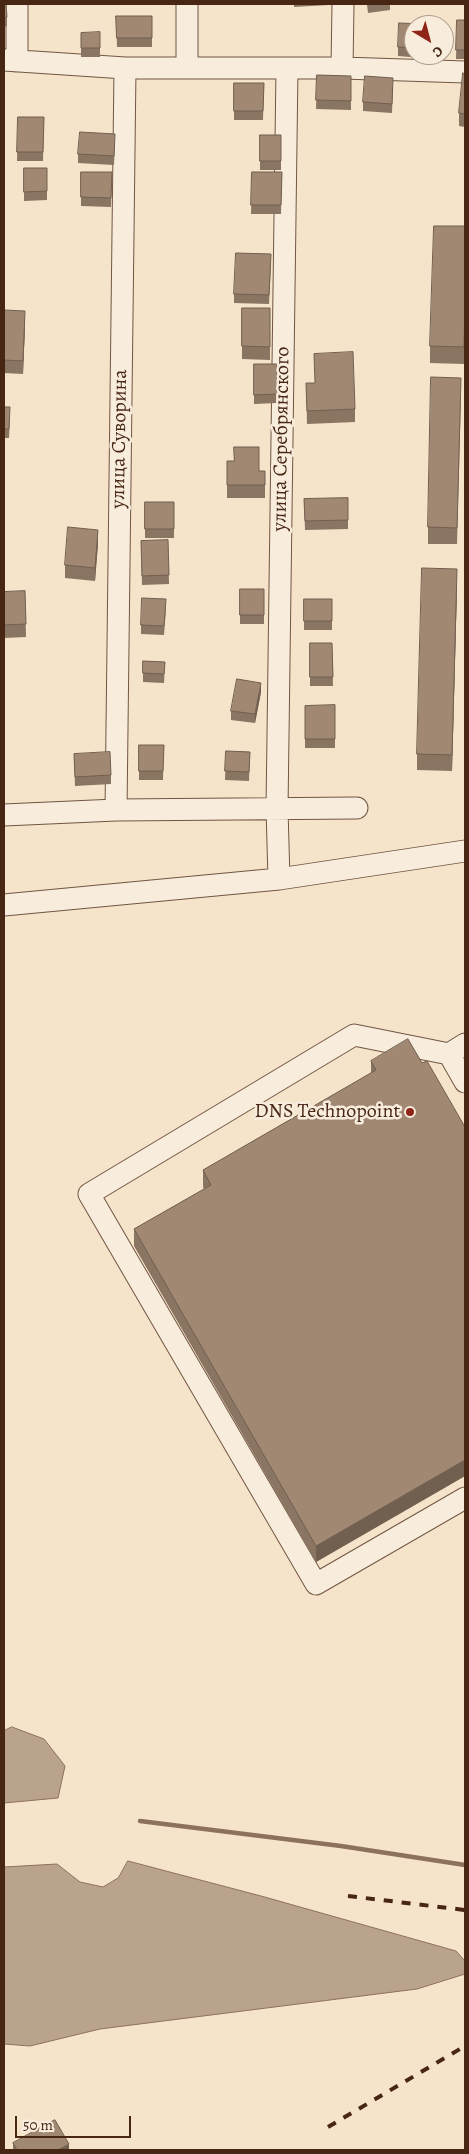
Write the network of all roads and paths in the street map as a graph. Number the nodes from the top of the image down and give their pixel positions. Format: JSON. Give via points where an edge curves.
{"nodes":[{"id":1,"x":17,"y":4,"type":"edge"},
{"id":2,"x":187,"y":4,"type":"edge"},
{"id":3,"x":343,"y":4,"type":"edge"},
{"id":4,"x":10,"y":61,"type":"edge"},
{"id":5,"x":124,"y":68,"type":"junction"},
{"id":6,"x":188,"y":68,"type":"junction"},
{"id":7,"x":287,"y":68,"type":"junction"},
{"id":8,"x":342,"y":68,"type":"junction"},
{"id":9,"x":465,"y":72,"type":"edge"},
{"id":10,"x":357,"y":808,"type":"dead end"},
{"id":11,"x":277,"y":809,"type":"junction"},
{"id":12,"x":116,"y":810,"type":"junction"},
{"id":13,"x":4,"y":815,"type":"edge"},
{"id":14,"x":465,"y":851,"type":"edge"},
{"id":15,"x":279,"y":879,"type":"junction"},
{"id":16,"x":4,"y":905,"type":"edge"},
{"id":17,"x":457,"y":1049,"type":"edge"},
{"id":18,"x":465,"y":1082,"type":"edge"},
{"id":19,"x":465,"y":1498,"type":"edge"}],
"edges":[{"from":1,"to":4,"type":"street"},
{"from":2,"to":6,"type":"street"},
{"from":3,"to":8,"type":"street"},
{"from":4,"to":5,"type":"street"},
{"from":5,"to":6,"type":"street"},
{"from":5,"to":12,"type":"street","name":"улица Суворина"},
{"from":6,"to":7,"type":"street"},
{"from":7,"to":8,"type":"street"},
{"from":7,"to":11,"type":"street","name":"улица Серебрянского"},
{"from":8,"to":9,"type":"street"},
{"from":10,"to":11,"type":"street"},
{"from":11,"to":12,"type":"street"},
{"from":11,"to":15,"type":"street","name":"улица Серебрянского"},
{"from":12,"to":13,"type":"street"},
{"from":14,"to":15,"type":"street"},
{"from":15,"to":16,"type":"street"},
{"from":17,"to":18,"type":"street"},
{"from":17,"to":19,"type":"street","via":[[354,1035],[89,1194],[316,1584]]}]}
